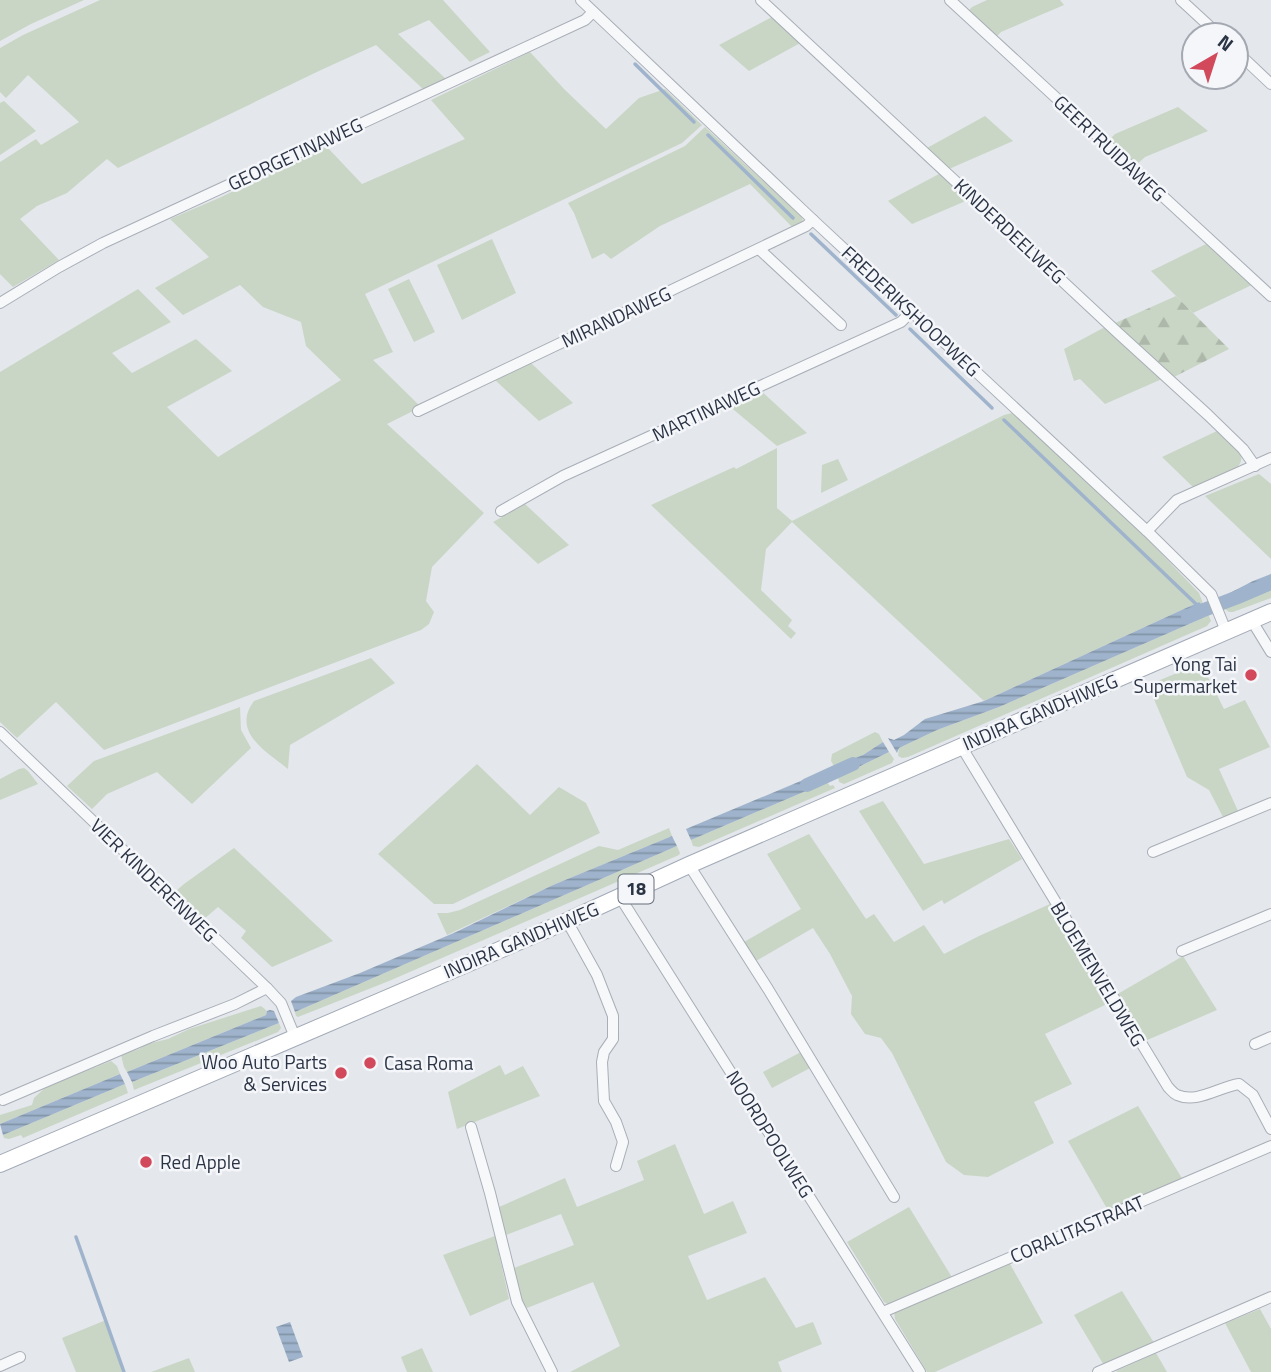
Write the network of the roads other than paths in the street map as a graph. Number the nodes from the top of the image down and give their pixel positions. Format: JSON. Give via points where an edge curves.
{"nodes":[{"id":1,"x":582,"y":0,"type":"edge"},
{"id":2,"x":761,"y":0,"type":"edge"},
{"id":3,"x":950,"y":0,"type":"edge"},
{"id":4,"x":1181,"y":0,"type":"edge"},
{"id":5,"x":593,"y":12,"type":"junction"},
{"id":6,"x":1204,"y":21,"type":"edge"},
{"id":7,"x":1250,"y":64,"type":"edge"},
{"id":8,"x":1271,"y":84,"type":"edge"},
{"id":9,"x":813,"y":220,"type":"junction"},
{"id":10,"x":759,"y":248,"type":"junction"},
{"id":11,"x":1271,"y":296,"type":"edge"},
{"id":12,"x":0,"y":303,"type":"edge"},
{"id":13,"x":911,"y":312,"type":"junction"},
{"id":14,"x":841,"y":325,"type":"dead end"},
{"id":15,"x":418,"y":411,"type":"dead end"},
{"id":16,"x":1271,"y":458,"type":"edge"},
{"id":17,"x":1255,"y":466,"type":"junction"},
{"id":18,"x":501,"y":511,"type":"dead end"},
{"id":19,"x":1147,"y":531,"type":"junction"},
{"id":20,"x":1271,"y":612,"type":"edge"},
{"id":21,"x":1252,"y":621,"type":"junction"},
{"id":22,"x":1223,"y":624,"type":"junction"},
{"id":23,"x":1271,"y":653,"type":"edge"},
{"id":24,"x":0,"y":732,"type":"edge"},
{"id":25,"x":961,"y":746,"type":"junction"},
{"id":26,"x":1271,"y":803,"type":"edge"},
{"id":27,"x":1153,"y":852,"type":"dead end"},
{"id":28,"x":689,"y":865,"type":"junction"},
{"id":29,"x":620,"y":897,"type":"junction"},
{"id":30,"x":1271,"y":914,"type":"edge"},
{"id":31,"x":567,"y":920,"type":"junction"},
{"id":32,"x":1182,"y":951,"type":"dead end"},
{"id":33,"x":267,"y":988,"type":"junction"},
{"id":34,"x":293,"y":1030,"type":"junction"},
{"id":35,"x":1271,"y":1037,"type":"edge"},
{"id":36,"x":1255,"y":1044,"type":"dead end"},
{"id":37,"x":3,"y":1100,"type":"dead end"},
{"id":38,"x":471,"y":1127,"type":"dead end"},
{"id":39,"x":1271,"y":1129,"type":"edge"},
{"id":40,"x":1271,"y":1146,"type":"edge"},
{"id":41,"x":0,"y":1164,"type":"edge"},
{"id":42,"x":616,"y":1166,"type":"dead end"},
{"id":43,"x":894,"y":1197,"type":"dead end"},
{"id":44,"x":1271,"y":1297,"type":"edge"},
{"id":45,"x":883,"y":1312,"type":"junction"},
{"id":46,"x":20,"y":1357,"type":"dead end"},
{"id":47,"x":0,"y":1366,"type":"edge"},
{"id":48,"x":552,"y":1372,"type":"edge"},
{"id":49,"x":920,"y":1372,"type":"edge"},
{"id":50,"x":1098,"y":1372,"type":"edge"}],
"edges":[{"from":1,"to":5,"type":"street","name":"FREDERIKSHOOPWEG"},
{"from":2,"to":17,"type":"street","name":"KINDERDEELWEG","via":[[1208,415]]},
{"from":3,"to":11,"type":"street","name":"GEERTRUIDAWEG"},
{"from":4,"to":6,"type":"street"},
{"from":5,"to":9,"type":"street","name":"FREDERIKSHOOPWEG"},
{"from":5,"to":12,"type":"street","name":"GEORGETINAWEG","via":[[585,20],[103,243]]},
{"from":7,"to":8,"type":"street"},
{"from":9,"to":10,"type":"street","name":"MIRANDAWEG"},
{"from":9,"to":13,"type":"street","name":"FREDERIKSHOOPWEG"},
{"from":10,"to":14,"type":"street"},
{"from":10,"to":15,"type":"street","name":"MIRANDAWEG"},
{"from":13,"to":18,"type":"street","name":"MARTINAWEG","via":[[901,322],[563,476]]},
{"from":13,"to":19,"type":"street","name":"FREDERIKSHOOPWEG"},
{"from":16,"to":17,"type":"street"},
{"from":17,"to":19,"type":"street","via":[[1177,500]]},
{"from":19,"to":22,"type":"street","name":"FREDERIKSHOOPWEG","via":[[1211,594]]},
{"from":20,"to":21,"type":"main road","name":"INDIRA GANDHIWEG","number":"18"},
{"from":21,"to":22,"type":"main road","name":"INDIRA GANDHIWEG","number":"18"},
{"from":21,"to":23,"type":"street"},
{"from":22,"to":25,"type":"main road","name":"INDIRA GANDHIWEG","number":"18"},
{"from":24,"to":33,"type":"street","name":"VIER KINDERENWEG"},
{"from":25,"to":28,"type":"main road","name":"INDIRA GANDHIWEG","number":"18"},
{"from":25,"to":39,"type":"street","name":"BLOEMENVELDWEG","via":[[1168,1087],[1177,1095],[1190,1097],[1239,1084],[1253,1096]]},
{"from":26,"to":27,"type":"street"},
{"from":28,"to":29,"type":"main road","name":"INDIRA GANDHIWEG","number":"18"},
{"from":28,"to":43,"type":"street"},
{"from":29,"to":31,"type":"main road","name":"INDIRA GANDHIWEG","number":"18"},
{"from":29,"to":45,"type":"street","name":"NOORDPOOLWEG"},
{"from":30,"to":32,"type":"street"},
{"from":31,"to":34,"type":"main road","name":"INDIRA GANDHIWEG","number":"18"},
{"from":31,"to":42,"type":"street","via":[[613,1016],[613,1039],[602,1062],[604,1101],[624,1142]]},
{"from":33,"to":34,"type":"street","name":"VIER KINDERENWEG","via":[[281,1003]]},
{"from":33,"to":37,"type":"street"},
{"from":34,"to":41,"type":"main road","name":"INDIRA GANDHIWEG","number":"18"},
{"from":35,"to":36,"type":"street"},
{"from":38,"to":48,"type":"street","via":[[517,1302]]},
{"from":40,"to":45,"type":"street","name":"CORALITASTRAAT"},
{"from":44,"to":50,"type":"street"},
{"from":45,"to":49,"type":"street","name":"NOORDPOOLWEG"},
{"from":46,"to":47,"type":"street"}]}
